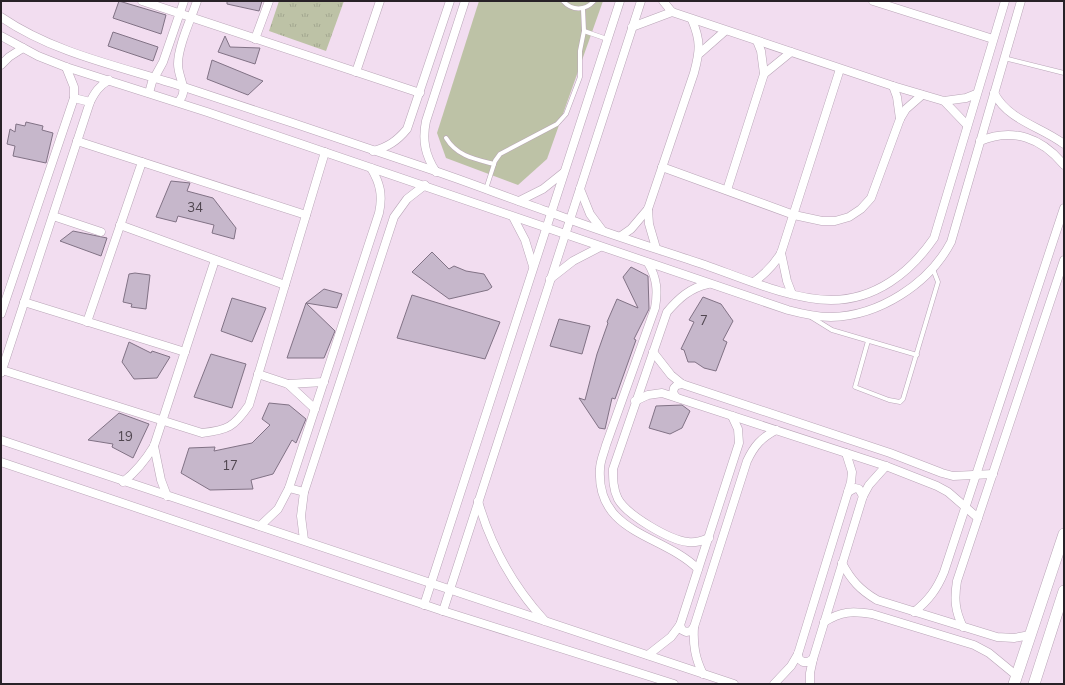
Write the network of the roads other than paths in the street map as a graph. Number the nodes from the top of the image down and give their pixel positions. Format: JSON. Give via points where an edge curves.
{"nodes":[{"id":1,"x":142,"y":1,"type":"edge"},
{"id":2,"x":184,"y":1,"type":"edge"},
{"id":3,"x":197,"y":1,"type":"edge"},
{"id":4,"x":269,"y":1,"type":"edge"},
{"id":5,"x":380,"y":1,"type":"edge"},
{"id":6,"x":450,"y":1,"type":"edge"},
{"id":7,"x":465,"y":1,"type":"edge"},
{"id":8,"x":563,"y":1,"type":"edge"},
{"id":9,"x":594,"y":1,"type":"edge"},
{"id":10,"x":620,"y":1,"type":"edge"},
{"id":11,"x":641,"y":1,"type":"edge"},
{"id":12,"x":663,"y":1,"type":"edge"},
{"id":13,"x":873,"y":1,"type":"edge"},
{"id":14,"x":1005,"y":1,"type":"edge"},
{"id":15,"x":1021,"y":1,"type":"edge"},
{"id":16,"x":583,"y":8,"type":"junction"},
{"id":17,"x":672,"y":12,"type":"junction"},
{"id":18,"x":179,"y":14,"type":"junction"},
{"id":19,"x":1,"y":17,"type":"edge"},
{"id":20,"x":192,"y":18,"type":"junction"},
{"id":21,"x":692,"y":20,"type":"junction"},
{"id":22,"x":632,"y":27,"type":"junction"},
{"id":23,"x":725,"y":30,"type":"junction"},
{"id":24,"x":584,"y":31,"type":"junction"},
{"id":25,"x":1,"y":36,"type":"edge"},
{"id":26,"x":255,"y":39,"type":"junction"},
{"id":27,"x":607,"y":39,"type":"junction"},
{"id":28,"x":993,"y":39,"type":"junction"},
{"id":29,"x":757,"y":41,"type":"junction"},
{"id":30,"x":23,"y":48,"type":"junction"},
{"id":31,"x":791,"y":52,"type":"junction"},
{"id":32,"x":700,"y":53,"type":"junction"},
{"id":33,"x":1004,"y":58,"type":"junction"},
{"id":34,"x":1,"y":64,"type":"edge"},
{"id":35,"x":66,"y":67,"type":"junction"},
{"id":36,"x":840,"y":69,"type":"junction"},
{"id":37,"x":356,"y":72,"type":"junction"},
{"id":38,"x":1064,"y":73,"type":"edge"},
{"id":39,"x":764,"y":74,"type":"junction"},
{"id":40,"x":154,"y":78,"type":"junction"},
{"id":41,"x":109,"y":80,"type":"junction"},
{"id":42,"x":893,"y":86,"type":"junction"},
{"id":43,"x":184,"y":87,"type":"junction"},
{"id":44,"x":149,"y":93,"type":"junction"},
{"id":45,"x":420,"y":93,"type":"junction"},
{"id":46,"x":994,"y":93,"type":"junction"},
{"id":47,"x":976,"y":94,"type":"junction"},
{"id":48,"x":922,"y":95,"type":"junction"},
{"id":49,"x":74,"y":98,"type":"junction"},
{"id":50,"x":944,"y":101,"type":"junction"},
{"id":51,"x":90,"y":102,"type":"junction"},
{"id":52,"x":178,"y":102,"type":"junction"},
{"id":53,"x":900,"y":119,"type":"junction"},
{"id":54,"x":967,"y":125,"type":"junction"},
{"id":55,"x":1039,"y":129,"type":"junction"},
{"id":56,"x":446,"y":138,"type":"dead end"},
{"id":57,"x":1032,"y":140,"type":"junction"},
{"id":58,"x":77,"y":141,"type":"junction"},
{"id":59,"x":980,"y":141,"type":"junction"},
{"id":60,"x":1064,"y":144,"type":"edge"},
{"id":61,"x":373,"y":151,"type":"junction"},
{"id":62,"x":325,"y":152,"type":"junction"},
{"id":63,"x":142,"y":162,"type":"junction"},
{"id":64,"x":494,"y":164,"type":"junction"},
{"id":65,"x":1064,"y":165,"type":"edge"},
{"id":66,"x":662,"y":167,"type":"junction"},
{"id":67,"x":371,"y":168,"type":"junction"},
{"id":68,"x":436,"y":172,"type":"junction"},
{"id":69,"x":564,"y":173,"type":"junction"},
{"id":70,"x":425,"y":186,"type":"junction"},
{"id":71,"x":486,"y":189,"type":"junction"},
{"id":72,"x":580,"y":189,"type":"junction"},
{"id":73,"x":727,"y":190,"type":"junction"},
{"id":74,"x":519,"y":201,"type":"junction"},
{"id":75,"x":1064,"y":208,"type":"edge"},
{"id":76,"x":648,"y":209,"type":"junction"},
{"id":77,"x":379,"y":213,"type":"junction"},
{"id":78,"x":551,"y":213,"type":"junction"},
{"id":79,"x":306,"y":215,"type":"junction"},
{"id":80,"x":794,"y":215,"type":"junction"},
{"id":81,"x":52,"y":216,"type":"junction"},
{"id":82,"x":394,"y":217,"type":"junction"},
{"id":83,"x":513,"y":217,"type":"junction"},
{"id":84,"x":569,"y":219,"type":"junction"},
{"id":85,"x":120,"y":225,"type":"junction"},
{"id":86,"x":545,"y":229,"type":"junction"},
{"id":87,"x":603,"y":231,"type":"junction"},
{"id":88,"x":101,"y":232,"type":"dead end"},
{"id":89,"x":564,"y":235,"type":"junction"},
{"id":90,"x":621,"y":236,"type":"junction"},
{"id":91,"x":600,"y":247,"type":"junction"},
{"id":92,"x":656,"y":248,"type":"junction"},
{"id":93,"x":781,"y":253,"type":"junction"},
{"id":94,"x":215,"y":260,"type":"junction"},
{"id":95,"x":1064,"y":260,"type":"edge"},
{"id":96,"x":648,"y":263,"type":"junction"},
{"id":97,"x":533,"y":266,"type":"junction"},
{"id":98,"x":933,"y":269,"type":"junction"},
{"id":99,"x":549,"y":279,"type":"junction"},
{"id":100,"x":754,"y":282,"type":"junction"},
{"id":101,"x":708,"y":284,"type":"junction"},
{"id":102,"x":285,"y":285,"type":"junction"},
{"id":103,"x":792,"y":294,"type":"junction"},
{"id":104,"x":24,"y":302,"type":"junction"},
{"id":105,"x":655,"y":308,"type":"junction"},
{"id":106,"x":667,"y":312,"type":"junction"},
{"id":107,"x":1,"y":314,"type":"edge"},
{"id":108,"x":809,"y":315,"type":"junction"},
{"id":109,"x":87,"y":322,"type":"junction"},
{"id":110,"x":868,"y":341,"type":"junction"},
{"id":111,"x":185,"y":352,"type":"junction"},
{"id":112,"x":653,"y":352,"type":"junction"},
{"id":113,"x":917,"y":355,"type":"junction"},
{"id":114,"x":2,"y":372,"type":"edge"},
{"id":115,"x":258,"y":374,"type":"junction"},
{"id":116,"x":324,"y":382,"type":"junction"},
{"id":117,"x":288,"y":384,"type":"junction"},
{"id":118,"x":682,"y":384,"type":"junction"},
{"id":119,"x":676,"y":397,"type":"junction"},
{"id":120,"x":635,"y":401,"type":"junction"},
{"id":121,"x":315,"y":409,"type":"junction"},
{"id":122,"x":732,"y":416,"type":"junction"},
{"id":123,"x":162,"y":420,"type":"junction"},
{"id":124,"x":776,"y":430,"type":"junction"},
{"id":125,"x":1,"y":440,"type":"edge"},
{"id":126,"x":154,"y":446,"type":"junction"},
{"id":127,"x":846,"y":453,"type":"junction"},
{"id":128,"x":736,"y":456,"type":"junction"},
{"id":129,"x":747,"y":461,"type":"junction"},
{"id":130,"x":1,"y":462,"type":"edge"},
{"id":131,"x":886,"y":466,"type":"junction"},
{"id":132,"x":942,"y":473,"type":"junction"},
{"id":133,"x":993,"y":474,"type":"junction"},
{"id":134,"x":976,"y":475,"type":"junction"},
{"id":135,"x":123,"y":482,"type":"junction"},
{"id":136,"x":937,"y":486,"type":"junction"},
{"id":137,"x":289,"y":488,"type":"junction"},
{"id":138,"x":304,"y":492,"type":"junction"},
{"id":139,"x":848,"y":492,"type":"junction"},
{"id":140,"x":167,"y":496,"type":"junction"},
{"id":141,"x":863,"y":496,"type":"junction"},
{"id":142,"x":478,"y":500,"type":"junction"},
{"id":143,"x":966,"y":508,"type":"junction"},
{"id":144,"x":978,"y":518,"type":"junction"},
{"id":145,"x":260,"y":526,"type":"junction"},
{"id":146,"x":1064,"y":534,"type":"edge"},
{"id":147,"x":669,"y":535,"type":"junction"},
{"id":148,"x":709,"y":538,"type":"junction"},
{"id":149,"x":304,"y":540,"type":"junction"},
{"id":150,"x":663,"y":546,"type":"junction"},
{"id":151,"x":842,"y":563,"type":"junction"},
{"id":152,"x":698,"y":569,"type":"junction"},
{"id":153,"x":431,"y":583,"type":"junction"},
{"id":154,"x":450,"y":590,"type":"junction"},
{"id":155,"x":1064,"y":591,"type":"edge"},
{"id":156,"x":877,"y":600,"type":"junction"},
{"id":157,"x":424,"y":605,"type":"junction"},
{"id":158,"x":443,"y":611,"type":"junction"},
{"id":159,"x":914,"y":612,"type":"junction"},
{"id":160,"x":872,"y":614,"type":"junction"},
{"id":161,"x":545,"y":621,"type":"junction"},
{"id":162,"x":824,"y":622,"type":"junction"},
{"id":163,"x":680,"y":624,"type":"junction"},
{"id":164,"x":694,"y":628,"type":"junction"},
{"id":165,"x":967,"y":629,"type":"junction"},
{"id":166,"x":1030,"y":636,"type":"junction"},
{"id":167,"x":966,"y":642,"type":"junction"},
{"id":168,"x":798,"y":654,"type":"junction"},
{"id":169,"x":648,"y":655,"type":"junction"},
{"id":170,"x":812,"y":659,"type":"junction"},
{"id":171,"x":702,"y":674,"type":"junction"},
{"id":172,"x":1016,"y":680,"type":"edge"},
{"id":173,"x":674,"y":684,"type":"edge"},
{"id":174,"x":734,"y":684,"type":"edge"},
{"id":175,"x":774,"y":684,"type":"edge"},
{"id":176,"x":810,"y":684,"type":"edge"},
{"id":177,"x":1034,"y":684,"type":"edge"}],
"edges":[{"from":1,"to":18,"type":"street"},
{"from":2,"to":18,"type":"street"},
{"from":3,"to":20,"type":"street"},
{"from":4,"to":26,"type":"street"},
{"from":5,"to":37,"type":"street"},
{"from":6,"to":45,"type":"street"},
{"from":7,"to":68,"type":"street","via":[[423,134],[426,154]]},
{"from":8,"to":16,"type":"lane","via":[[573,8]]},
{"from":9,"to":16,"type":"lane"},
{"from":10,"to":27,"type":"street"},
{"from":11,"to":22,"type":"street"},
{"from":12,"to":17,"type":"street"},
{"from":13,"to":28,"type":"street"},
{"from":14,"to":28,"type":"street"},
{"from":15,"to":33,"type":"street"},
{"from":16,"to":24,"type":"lane"},
{"from":17,"to":21,"type":"street"},
{"from":17,"to":22,"type":"street"},
{"from":18,"to":20,"type":"street"},
{"from":18,"to":40,"type":"street","via":[[163,62]]},
{"from":19,"to":40,"type":"street","via":[[26,32],[66,50]]},
{"from":20,"to":26,"type":"street"},
{"from":20,"to":43,"type":"street","via":[[178,63],[179,76]]},
{"from":21,"to":23,"type":"street"},
{"from":21,"to":32,"type":"street"},
{"from":22,"to":72,"type":"street"},
{"from":23,"to":29,"type":"street"},
{"from":23,"to":32,"type":"street"},
{"from":24,"to":27,"type":"lane"},
{"from":24,"to":64,"type":"lane","via":[[580,51],[580,77],[566,114],[557,124],[500,154]]},
{"from":25,"to":30,"type":"street"},
{"from":26,"to":37,"type":"street"},
{"from":27,"to":69,"type":"street"},
{"from":28,"to":47,"type":"street"},
{"from":29,"to":31,"type":"street"},
{"from":29,"to":39,"type":"street","via":[[764,62]]},
{"from":30,"to":34,"type":"street"},
{"from":30,"to":35,"type":"street"},
{"from":31,"to":36,"type":"street"},
{"from":31,"to":39,"type":"street"},
{"from":32,"to":66,"type":"street"},
{"from":33,"to":38,"type":"lane"},
{"from":33,"to":46,"type":"street"},
{"from":35,"to":41,"type":"street"},
{"from":35,"to":49,"type":"street","via":[[74,87]]},
{"from":36,"to":42,"type":"street"},
{"from":36,"to":80,"type":"street"},
{"from":37,"to":45,"type":"street"},
{"from":39,"to":73,"type":"street"},
{"from":40,"to":43,"type":"street"},
{"from":40,"to":44,"type":"street"},
{"from":41,"to":44,"type":"street"},
{"from":41,"to":51,"type":"street","via":[[98,88]]},
{"from":42,"to":48,"type":"street"},
{"from":42,"to":53,"type":"street"},
{"from":43,"to":52,"type":"street","via":[[183,96]]},
{"from":43,"to":61,"type":"street"},
{"from":44,"to":52,"type":"street"},
{"from":45,"to":61,"type":"street","via":[[407,130],[386,148]]},
{"from":46,"to":55,"type":"street","via":[[1008,112]]},
{"from":46,"to":59,"type":"street"},
{"from":47,"to":50,"type":"street","via":[[961,100]]},
{"from":47,"to":54,"type":"street"},
{"from":48,"to":50,"type":"street"},
{"from":48,"to":53,"type":"street","via":[[906,109]]},
{"from":49,"to":51,"type":"street"},
{"from":49,"to":107,"type":"street"},
{"from":50,"to":54,"type":"street"},
{"from":51,"to":58,"type":"street"},
{"from":52,"to":62,"type":"street"},
{"from":53,"to":80,"type":"street","via":[[876,189],[872,198],[861,209],[834,221]]},
{"from":54,"to":103,"type":"street","via":[[934,238],[908,270],[879,289],[853,298],[811,299]]},
{"from":55,"to":57,"type":"street","via":[[1032,132]]},
{"from":55,"to":60,"type":"street"},
{"from":56,"to":64,"type":"lane","via":[[462,155]]},
{"from":57,"to":59,"type":"street","via":[[1019,135],[1004,134]]},
{"from":57,"to":65,"type":"street","via":[[1049,150]]},
{"from":58,"to":63,"type":"street"},
{"from":58,"to":81,"type":"street"},
{"from":59,"to":98,"type":"street","via":[[950,242],[943,257]]},
{"from":61,"to":68,"type":"street"},
{"from":62,"to":67,"type":"street"},
{"from":62,"to":79,"type":"street"},
{"from":63,"to":79,"type":"street"},
{"from":63,"to":85,"type":"street"},
{"from":64,"to":71,"type":"lane"},
{"from":66,"to":73,"type":"street"},
{"from":66,"to":76,"type":"street"},
{"from":67,"to":70,"type":"street"},
{"from":67,"to":77,"type":"street","via":[[381,189]]},
{"from":68,"to":71,"type":"street"},
{"from":69,"to":74,"type":"street","via":[[543,189]]},
{"from":69,"to":78,"type":"street"},
{"from":70,"to":82,"type":"street","via":[[407,199]]},
{"from":70,"to":83,"type":"street"},
{"from":71,"to":74,"type":"street"},
{"from":72,"to":84,"type":"street"},
{"from":72,"to":87,"type":"street","via":[[590,214]]},
{"from":73,"to":80,"type":"street"},
{"from":74,"to":78,"type":"street"},
{"from":75,"to":134,"type":"street"},
{"from":76,"to":90,"type":"street","via":[[631,229]]},
{"from":76,"to":92,"type":"street","via":[[649,224]]},
{"from":77,"to":82,"type":"street"},
{"from":77,"to":116,"type":"street"},
{"from":78,"to":84,"type":"street"},
{"from":78,"to":86,"type":"street"},
{"from":79,"to":102,"type":"street"},
{"from":80,"to":93,"type":"street"},
{"from":81,"to":88,"type":"street"},
{"from":81,"to":104,"type":"street"},
{"from":82,"to":138,"type":"street"},
{"from":83,"to":86,"type":"street"},
{"from":83,"to":97,"type":"street","via":[[525,240]]},
{"from":84,"to":87,"type":"street"},
{"from":84,"to":89,"type":"street"},
{"from":85,"to":94,"type":"street"},
{"from":85,"to":109,"type":"street"},
{"from":86,"to":89,"type":"street"},
{"from":86,"to":97,"type":"street"},
{"from":87,"to":90,"type":"street"},
{"from":89,"to":91,"type":"street"},
{"from":89,"to":99,"type":"street"},
{"from":90,"to":92,"type":"street"},
{"from":91,"to":96,"type":"street"},
{"from":91,"to":99,"type":"street","via":[[573,261]]},
{"from":92,"to":100,"type":"street"},
{"from":93,"to":100,"type":"street","via":[[770,269]]},
{"from":93,"to":103,"type":"street"},
{"from":94,"to":102,"type":"street"},
{"from":94,"to":111,"type":"street"},
{"from":95,"to":133,"type":"street"},
{"from":96,"to":101,"type":"street"},
{"from":96,"to":105,"type":"street","via":[[657,284]]},
{"from":97,"to":153,"type":"street"},
{"from":98,"to":108,"type":"street","via":[[893,299],[873,308],[832,317]]},
{"from":98,"to":113,"type":"lane","via":[[938,282]]},
{"from":99,"to":142,"type":"street"},
{"from":100,"to":103,"type":"street"},
{"from":101,"to":106,"type":"street","via":[[685,294]]},
{"from":101,"to":108,"type":"street"},
{"from":102,"to":115,"type":"street"},
{"from":104,"to":109,"type":"street"},
{"from":104,"to":114,"type":"street"},
{"from":105,"to":106,"type":"street","via":[[663,305]]},
{"from":105,"to":150,"type":"street","via":[[600,468],[601,487],[607,505],[618,520],[633,531]]},
{"from":106,"to":112,"type":"street"},
{"from":108,"to":110,"type":"lane","via":[[832,330]]},
{"from":109,"to":111,"type":"street"},
{"from":110,"to":113,"type":"lane"},
{"from":110,"to":113,"type":"lane","via":[[855,387],[897,403],[903,400]]},
{"from":111,"to":123,"type":"street"},
{"from":112,"to":118,"type":"street","via":[[671,375]]},
{"from":112,"to":120,"type":"street"},
{"from":114,"to":123,"type":"street"},
{"from":115,"to":117,"type":"street"},
{"from":115,"to":123,"type":"street","via":[[249,405],[238,421],[221,431],[202,432]]},
{"from":116,"to":117,"type":"street"},
{"from":116,"to":121,"type":"street"},
{"from":117,"to":121,"type":"street"},
{"from":118,"to":119,"type":"street","via":[[674,388]]},
{"from":118,"to":132,"type":"street","via":[[890,453]]},
{"from":119,"to":120,"type":"street","via":[[662,393],[648,395]]},
{"from":119,"to":122,"type":"street"},
{"from":120,"to":147,"type":"street","via":[[613,468],[613,484],[618,498],[627,511]]},
{"from":121,"to":137,"type":"street"},
{"from":122,"to":124,"type":"street"},
{"from":122,"to":128,"type":"street","via":[[738,429],[739,443]]},
{"from":123,"to":126,"type":"street"},
{"from":124,"to":127,"type":"street"},
{"from":124,"to":129,"type":"street","via":[[763,437],[753,448]]},
{"from":125,"to":135,"type":"street"},
{"from":126,"to":135,"type":"street","via":[[141,466]]},
{"from":126,"to":140,"type":"street"},
{"from":127,"to":131,"type":"street"},
{"from":127,"to":139,"type":"street","via":[[852,472]]},
{"from":128,"to":129,"type":"street","via":[[744,454]]},
{"from":128,"to":148,"type":"street"},
{"from":129,"to":164,"type":"street"},
{"from":130,"to":157,"type":"street"},
{"from":131,"to":136,"type":"street"},
{"from":131,"to":141,"type":"street"},
{"from":132,"to":134,"type":"street","via":[[953,476]]},
{"from":132,"to":136,"type":"street","via":[[945,481]]},
{"from":133,"to":134,"type":"street"},
{"from":133,"to":144,"type":"street"},
{"from":134,"to":143,"type":"street"},
{"from":135,"to":140,"type":"street"},
{"from":136,"to":143,"type":"street"},
{"from":137,"to":138,"type":"street"},
{"from":137,"to":145,"type":"street","via":[[278,509]]},
{"from":138,"to":149,"type":"street","via":[[301,516]]},
{"from":139,"to":141,"type":"street","via":[[855,488],[862,492]]},
{"from":139,"to":168,"type":"street"},
{"from":140,"to":145,"type":"street"},
{"from":141,"to":151,"type":"street"},
{"from":142,"to":154,"type":"street"},
{"from":142,"to":161,"type":"street","via":[[493,544],[508,572],[525,598]]},
{"from":143,"to":144,"type":"street"},
{"from":143,"to":159,"type":"street","via":[[938,588],[928,601]]},
{"from":144,"to":165,"type":"street","via":[[954,597],[956,613]]},
{"from":145,"to":149,"type":"street"},
{"from":146,"to":166,"type":"main road"},
{"from":147,"to":148,"type":"street","via":[[688,542],[699,542]]},
{"from":147,"to":150,"type":"street","via":[[672,538],[670,545]]},
{"from":148,"to":152,"type":"street"},
{"from":149,"to":153,"type":"street"},
{"from":150,"to":152,"type":"street","via":[[682,555]]},
{"from":151,"to":156,"type":"street","via":[[850,578],[862,591]]},
{"from":151,"to":162,"type":"street"},
{"from":152,"to":163,"type":"street"},
{"from":153,"to":154,"type":"street"},
{"from":153,"to":157,"type":"street"},
{"from":154,"to":158,"type":"street"},
{"from":154,"to":161,"type":"street"},
{"from":155,"to":177,"type":"main road"},
{"from":156,"to":159,"type":"street"},
{"from":156,"to":160,"type":"street","via":[[870,605]]},
{"from":157,"to":158,"type":"street"},
{"from":158,"to":173,"type":"street"},
{"from":159,"to":165,"type":"street"},
{"from":160,"to":162,"type":"street","via":[[855,611],[838,614]]},
{"from":160,"to":167,"type":"street"},
{"from":161,"to":169,"type":"street"},
{"from":162,"to":170,"type":"street"},
{"from":163,"to":164,"type":"street","via":[[686,632]]},
{"from":163,"to":169,"type":"street","via":[[672,637]]},
{"from":164,"to":171,"type":"street","via":[[693,643]]},
{"from":165,"to":166,"type":"street","via":[[997,637]]},
{"from":165,"to":167,"type":"street","via":[[973,634],[973,638]]},
{"from":166,"to":172,"type":"main road"},
{"from":167,"to":172,"type":"street","via":[[989,653]]},
{"from":168,"to":170,"type":"street","via":[[803,662]]},
{"from":168,"to":175,"type":"street","via":[[791,666]]},
{"from":169,"to":171,"type":"street"},
{"from":170,"to":176,"type":"street"},
{"from":171,"to":174,"type":"street"}]}
